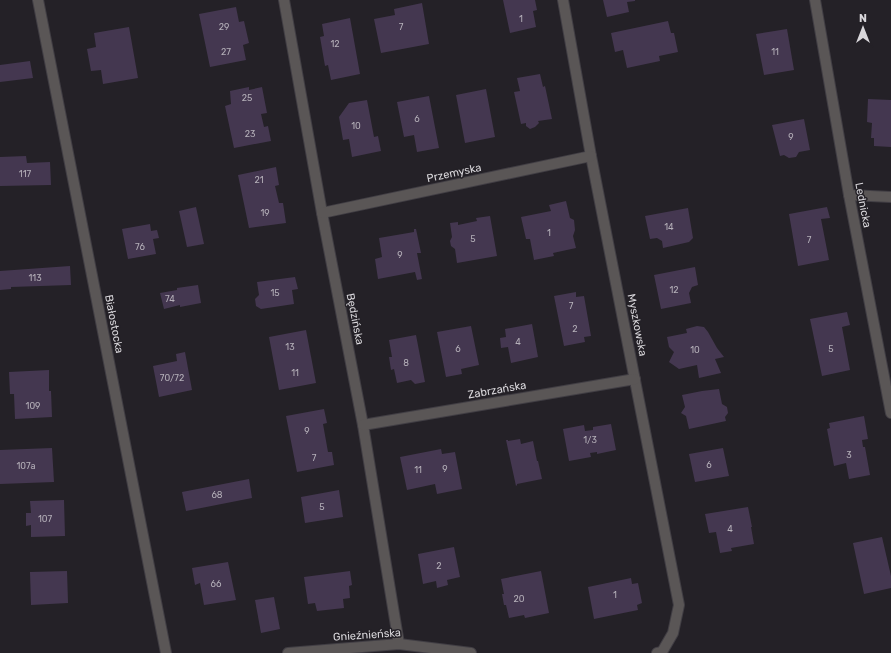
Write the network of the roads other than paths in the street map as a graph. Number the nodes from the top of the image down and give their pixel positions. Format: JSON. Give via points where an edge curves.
{"nodes":[{"id":1,"x":38,"y":0,"type":"edge"},
{"id":2,"x":284,"y":0,"type":"edge"},
{"id":3,"x":563,"y":0,"type":"edge"},
{"id":4,"x":815,"y":0,"type":"edge"},
{"id":5,"x":591,"y":156,"type":"junction"},
{"id":6,"x":849,"y":195,"type":"junction"},
{"id":7,"x":891,"y":197,"type":"edge"},
{"id":8,"x":322,"y":213,"type":"junction"},
{"id":9,"x":635,"y":379,"type":"junction"},
{"id":10,"x":891,"y":413,"type":"edge"},
{"id":11,"x":363,"y":425,"type":"junction"},
{"id":12,"x":398,"y":644,"type":"junction"},
{"id":13,"x":660,"y":652,"type":"edge"},
{"id":14,"x":166,"y":653,"type":"edge"},
{"id":15,"x":288,"y":653,"type":"edge"},
{"id":16,"x":471,"y":653,"type":"edge"}],
"edges":[{"from":1,"to":14,"type":"street","name":"Białostocka"},
{"from":2,"to":8,"type":"street","name":"Będzińska"},
{"from":3,"to":5,"type":"street","name":"Myszkowska"},
{"from":4,"to":6,"type":"street","name":"Lednicka"},
{"from":5,"to":8,"type":"street","name":"Przemyska"},
{"from":5,"to":9,"type":"street","name":"Myszkowska"},
{"from":6,"to":7,"type":"street"},
{"from":6,"to":10,"type":"street","name":"Lednicka"},
{"from":8,"to":11,"type":"street","name":"Będzińska"},
{"from":9,"to":11,"type":"street","name":"Zabrzańska"},
{"from":9,"to":13,"type":"street","name":"Myszkowska","via":[[679,605],[673,633]]},
{"from":11,"to":12,"type":"street","name":"Będzińska"},
{"from":12,"to":15,"type":"street","name":"Gnieźnieńska"},
{"from":12,"to":16,"type":"street","name":"Gnieźnieńska"}]}
